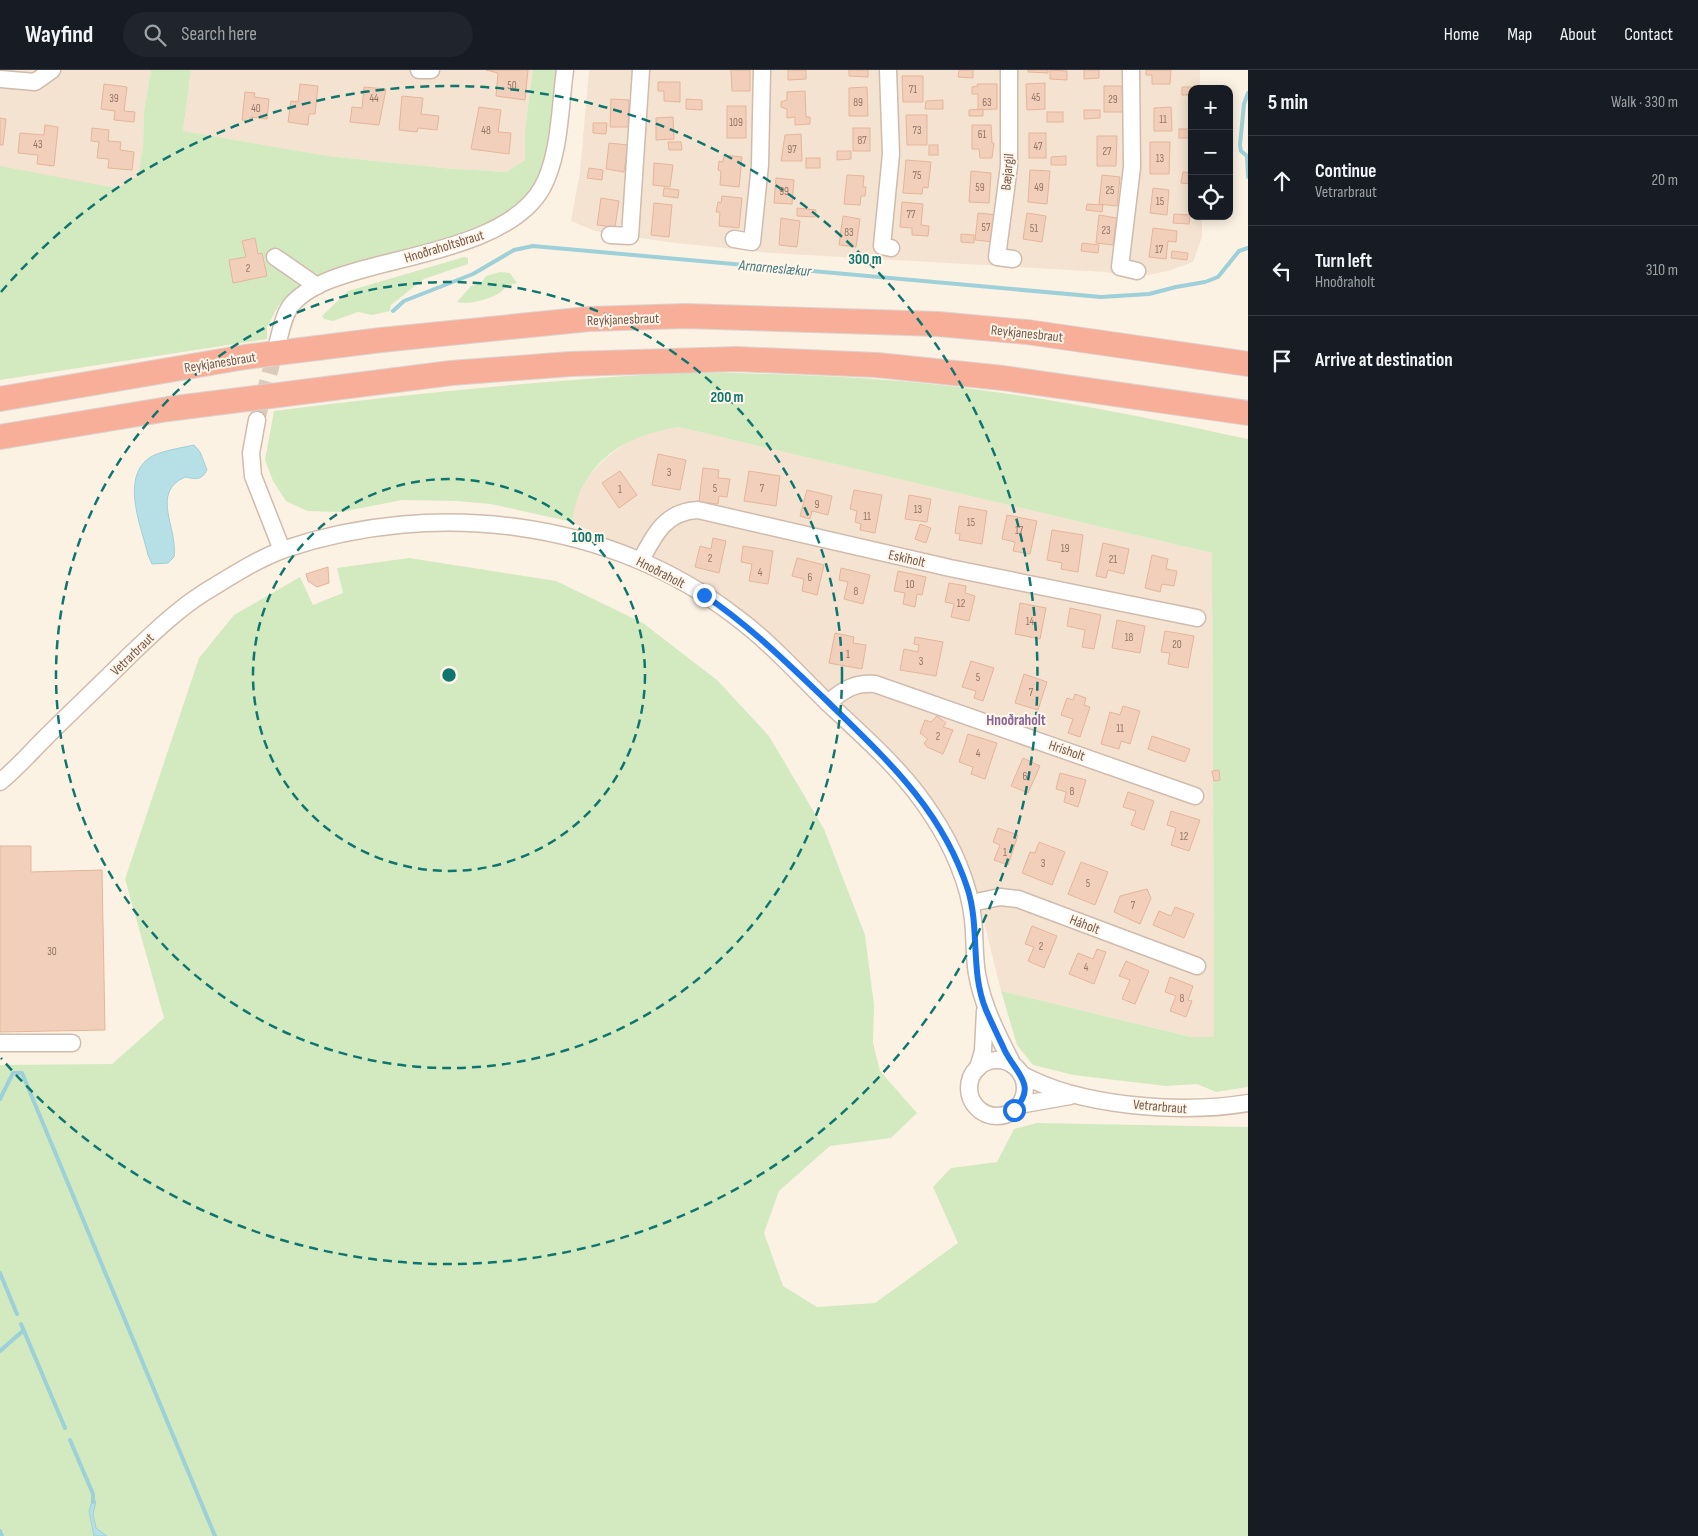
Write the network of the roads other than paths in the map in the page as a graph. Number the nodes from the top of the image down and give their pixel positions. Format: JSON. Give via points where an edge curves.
{"nodes":[{"id":1,"x":52,"y":70,"type":"edge"},
{"id":2,"x":419,"y":70,"type":"edge"},
{"id":3,"x":431,"y":70,"type":"edge"},
{"id":4,"x":565,"y":70,"type":"edge"},
{"id":5,"x":641,"y":70,"type":"edge"},
{"id":6,"x":762,"y":70,"type":"edge"},
{"id":7,"x":888,"y":70,"type":"edge"},
{"id":8,"x":1009,"y":70,"type":"edge"},
{"id":9,"x":1131,"y":70,"type":"edge"},
{"id":10,"x":0,"y":79,"type":"edge"},
{"id":11,"x":610,"y":234,"type":"dead end"},
{"id":12,"x":734,"y":240,"type":"dead end"},
{"id":13,"x":891,"y":248,"type":"dead end"},
{"id":14,"x":275,"y":257,"type":"dead end"},
{"id":15,"x":1013,"y":259,"type":"dead end"},
{"id":16,"x":1137,"y":271,"type":"dead end"},
{"id":17,"x":317,"y":286,"type":"junction"},
{"id":18,"x":277,"y":345,"type":"tunnel mouth"},
{"id":19,"x":1248,"y":364,"type":"edge"},
{"id":20,"x":0,"y":399,"type":"edge"},
{"id":21,"x":1244,"y":413,"type":"edge"},
{"id":22,"x":257,"y":420,"type":"tunnel mouth"},
{"id":23,"x":0,"y":437,"type":"edge"},
{"id":24,"x":282,"y":550,"type":"junction"},
{"id":25,"x":641,"y":560,"type":"junction"},
{"id":26,"x":1197,"y":618,"type":"dead end"},
{"id":27,"x":828,"y":703,"type":"junction"},
{"id":28,"x":0,"y":782,"type":"edge"},
{"id":29,"x":1194,"y":796,"type":"dead end"},
{"id":30,"x":971,"y":903,"type":"junction"},
{"id":31,"x":1196,"y":966,"type":"dead end"},
{"id":32,"x":986,"y":1009,"type":"junction"},
{"id":33,"x":0,"y":1043,"type":"edge"},
{"id":34,"x":72,"y":1043,"type":"dead end"},
{"id":35,"x":978,"y":1068,"type":"junction"},
{"id":36,"x":1017,"y":1069,"type":"junction"},
{"id":37,"x":1073,"y":1096,"type":"junction"},
{"id":38,"x":1248,"y":1102,"type":"edge"},
{"id":39,"x":1019,"y":1105,"type":"junction"}],
"edges":[{"from":1,"to":10,"type":"street","via":[[35,82]]},
{"from":2,"to":3,"type":"street"},
{"from":4,"to":17,"type":"street","name":"Hnoðraholtsbraut","via":[[553,161],[542,188],[528,207],[475,238],[346,274]]},
{"from":5,"to":11,"type":"street","via":[[630,236]]},
{"from":6,"to":12,"type":"street","via":[[761,156],[752,242]]},
{"from":7,"to":13,"type":"street","via":[[891,154],[882,246]]},
{"from":8,"to":15,"type":"street","name":"Bæjargil","via":[[1009,166],[997,257]]},
{"from":9,"to":16,"type":"street","via":[[1132,167],[1113,266]]},
{"from":14,"to":17,"type":"street"},
{"from":17,"to":18,"type":"street","name":"Hnoðraholtsbraut","via":[[292,304]]},
{"from":19,"to":20,"type":"highway","name":"Reykjanesbraut","via":[[1045,335],[938,324],[686,316],[589,319],[371,341],[245,357]]},
{"from":21,"to":23,"type":"highway","via":[[1003,378],[877,365],[737,359],[570,364],[451,373],[168,409]]},
{"from":22,"to":24,"type":"street","via":[[251,453],[252,476]]},
{"from":24,"to":25,"type":"street","name":"Hnoðraholt","via":[[385,526],[459,522],[505,525],[574,540]]},
{"from":24,"to":28,"type":"street","name":"Vetrarbraut","via":[[200,596],[166,622]]},
{"from":25,"to":26,"type":"street","name":"Eskiholt","via":[[656,532],[667,520],[698,510],[950,568]]},
{"from":25,"to":27,"type":"street","name":"Hnoðraholt","via":[[736,616]]},
{"from":27,"to":29,"type":"street","name":"Hrísholt","via":[[851,686],[876,684]]},
{"from":27,"to":30,"type":"street","name":"Hnoðraholt","via":[[895,768],[928,810],[961,872]]},
{"from":30,"to":31,"type":"street","name":"Háholt","via":[[1000,897],[1018,899]]},
{"from":30,"to":32,"type":"street","name":"Hnoðraholt","via":[[977,974]]},
{"from":32,"to":35,"type":"street","name":"Hnoðraholt","via":[[984,1051]]},
{"from":32,"to":36,"type":"street","name":"Hnoðraholt"},
{"from":33,"to":34,"type":"street"},
{"from":35,"to":36,"type":"street","name":"Vetrarbraut","via":[[991,1061],[1006,1061]]},
{"from":35,"to":39,"type":"street","name":"Vetrarbraut","via":[[972,1076],[970,1089],[978,1108],[988,1114],[1001,1115],[1008,1114]]},
{"from":36,"to":37,"type":"street","name":"Vetrarbraut"},
{"from":36,"to":39,"type":"street","via":[[1025,1090]]},
{"from":37,"to":38,"type":"street","name":"Vetrarbraut","via":[[1175,1108],[1205,1109]]},
{"from":37,"to":39,"type":"street","name":"Vetrarbraut"}]}
